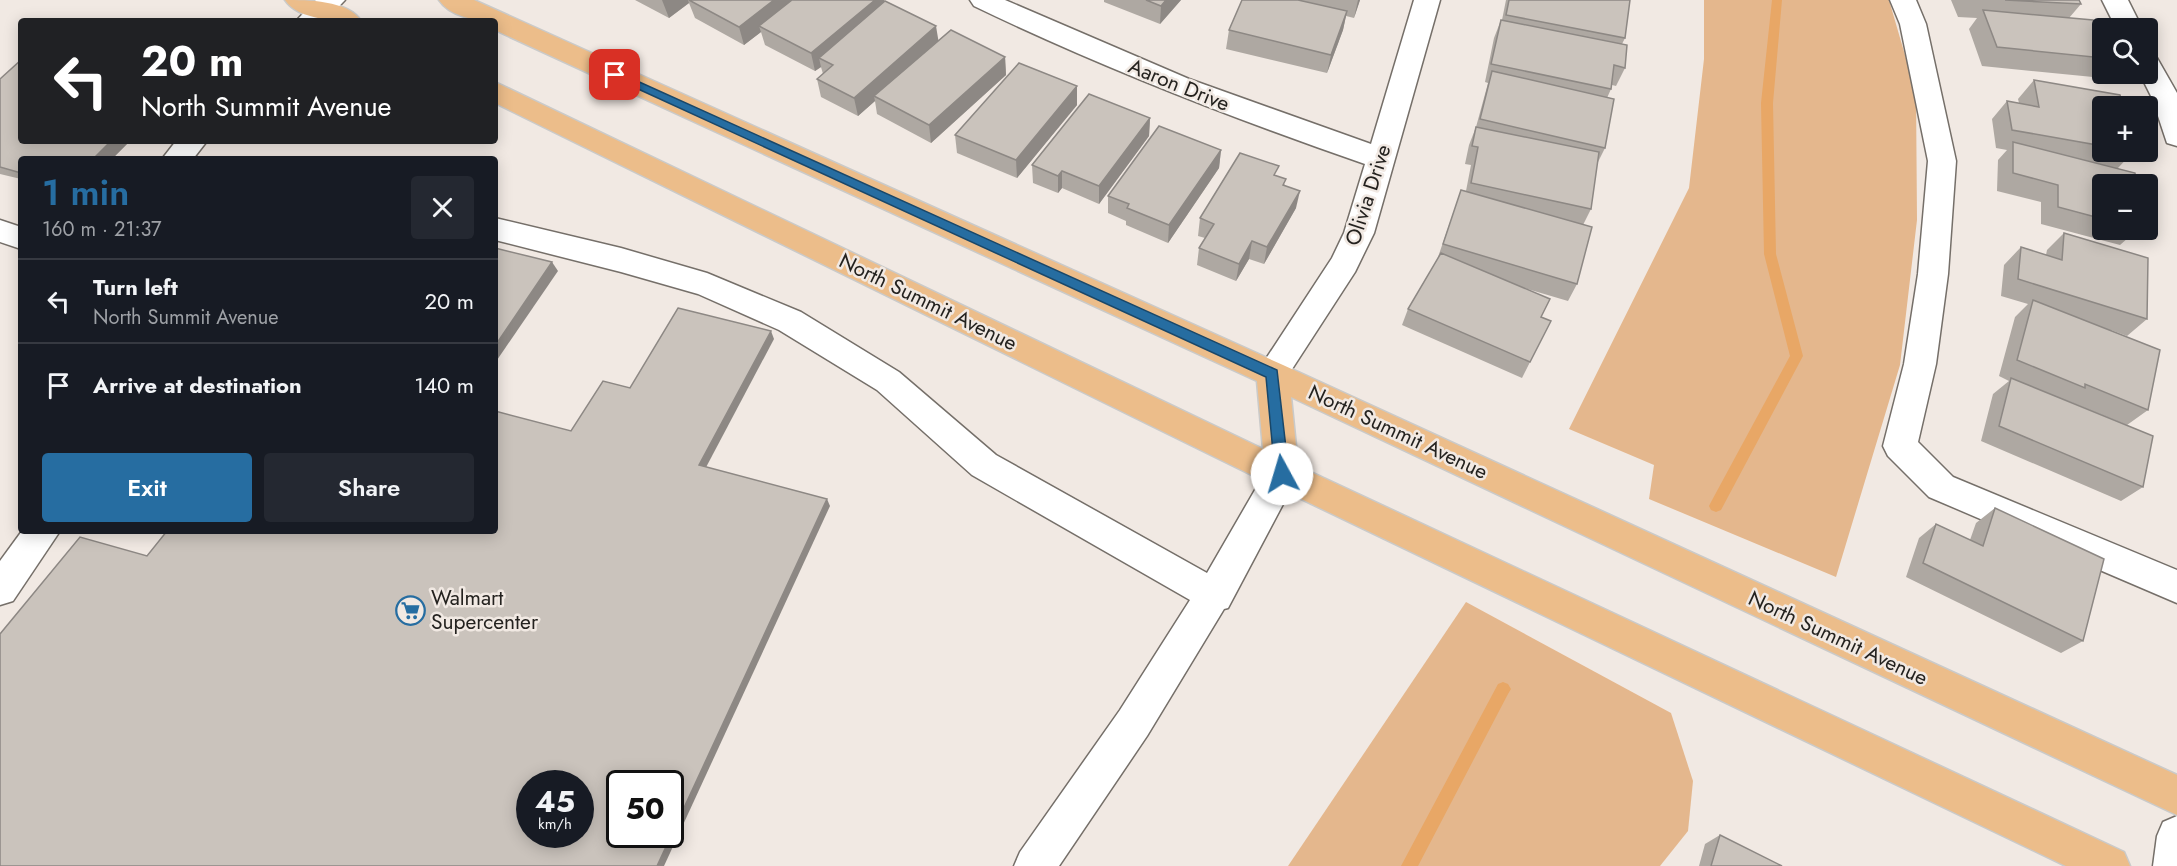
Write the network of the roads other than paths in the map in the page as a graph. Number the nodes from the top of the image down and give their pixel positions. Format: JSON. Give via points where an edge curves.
{"nodes":[{"id":1,"x":452,"y":0,"type":"edge"},
{"id":2,"x":983,"y":0,"type":"edge"},
{"id":3,"x":1427,"y":0,"type":"edge"},
{"id":4,"x":1903,"y":0,"type":"edge"},
{"id":5,"x":2115,"y":0,"type":"edge"},
{"id":6,"x":315,"y":7,"type":"edge"},
{"id":7,"x":341,"y":18,"type":"edge"},
{"id":8,"x":491,"y":18,"type":"edge"},
{"id":9,"x":2125,"y":18,"type":"edge"},
{"id":10,"x":498,"y":21,"type":"edge"},
{"id":11,"x":2158,"y":83,"type":"edge"},
{"id":12,"x":498,"y":93,"type":"edge"},
{"id":13,"x":2177,"y":136,"type":"edge"},
{"id":14,"x":191,"y":144,"type":"edge"},
{"id":15,"x":179,"y":156,"type":"edge"},
{"id":16,"x":1380,"y":158,"type":"junction"},
{"id":17,"x":498,"y":230,"type":"edge"},
{"id":18,"x":0,"y":231,"type":"edge"},
{"id":19,"x":18,"y":236,"type":"edge"},
{"id":20,"x":1272,"y":374,"type":"junction"},
{"id":21,"x":1282,"y":474,"type":"junction"},
{"id":22,"x":41,"y":534,"type":"edge"},
{"id":23,"x":2177,"y":587,"type":"edge"},
{"id":24,"x":0,"y":589,"type":"edge"},
{"id":25,"x":1215,"y":596,"type":"junction"},
{"id":26,"x":2177,"y":795,"type":"edge"},
{"id":27,"x":2177,"y":836,"type":"edge"},
{"id":28,"x":1034,"y":866,"type":"edge"},
{"id":29,"x":2110,"y":866,"type":"edge"},
{"id":30,"x":2173,"y":866,"type":"edge"}],
"edges":[{"from":1,"to":8,"type":"main road","name":"North Summit Avenue"},
{"from":2,"to":16,"type":"street","name":"Aaron Drive","via":[[1161,79]]},
{"from":3,"to":16,"type":"street","name":"Olivia Drive"},
{"from":4,"to":23,"type":"street","via":[[1913,24],[1942,161],[1933,274],[1920,364],[1900,446],[1941,487]]},
{"from":5,"to":9,"type":"street"},
{"from":6,"to":7,"type":"main road"},
{"from":10,"to":20,"type":"main road","name":"North Summit Avenue"},
{"from":11,"to":13,"type":"street"},
{"from":12,"to":21,"type":"main road","name":"North Summit Avenue"},
{"from":14,"to":15,"type":"street"},
{"from":16,"to":20,"type":"street","name":"Olivia Drive","via":[[1359,233],[1344,264]]},
{"from":17,"to":25,"type":"street","via":[[707,285],[790,321],[888,381],[984,465]]},
{"from":18,"to":19,"type":"street"},
{"from":20,"to":21,"type":"main road"},
{"from":20,"to":26,"type":"main road","name":"North Summit Avenue"},
{"from":21,"to":25,"type":"street"},
{"from":21,"to":29,"type":"main road","name":"North Summit Avenue"},
{"from":22,"to":24,"type":"street"},
{"from":25,"to":28,"type":"street","via":[[1129,732]]},
{"from":27,"to":30,"type":"street"}]}
